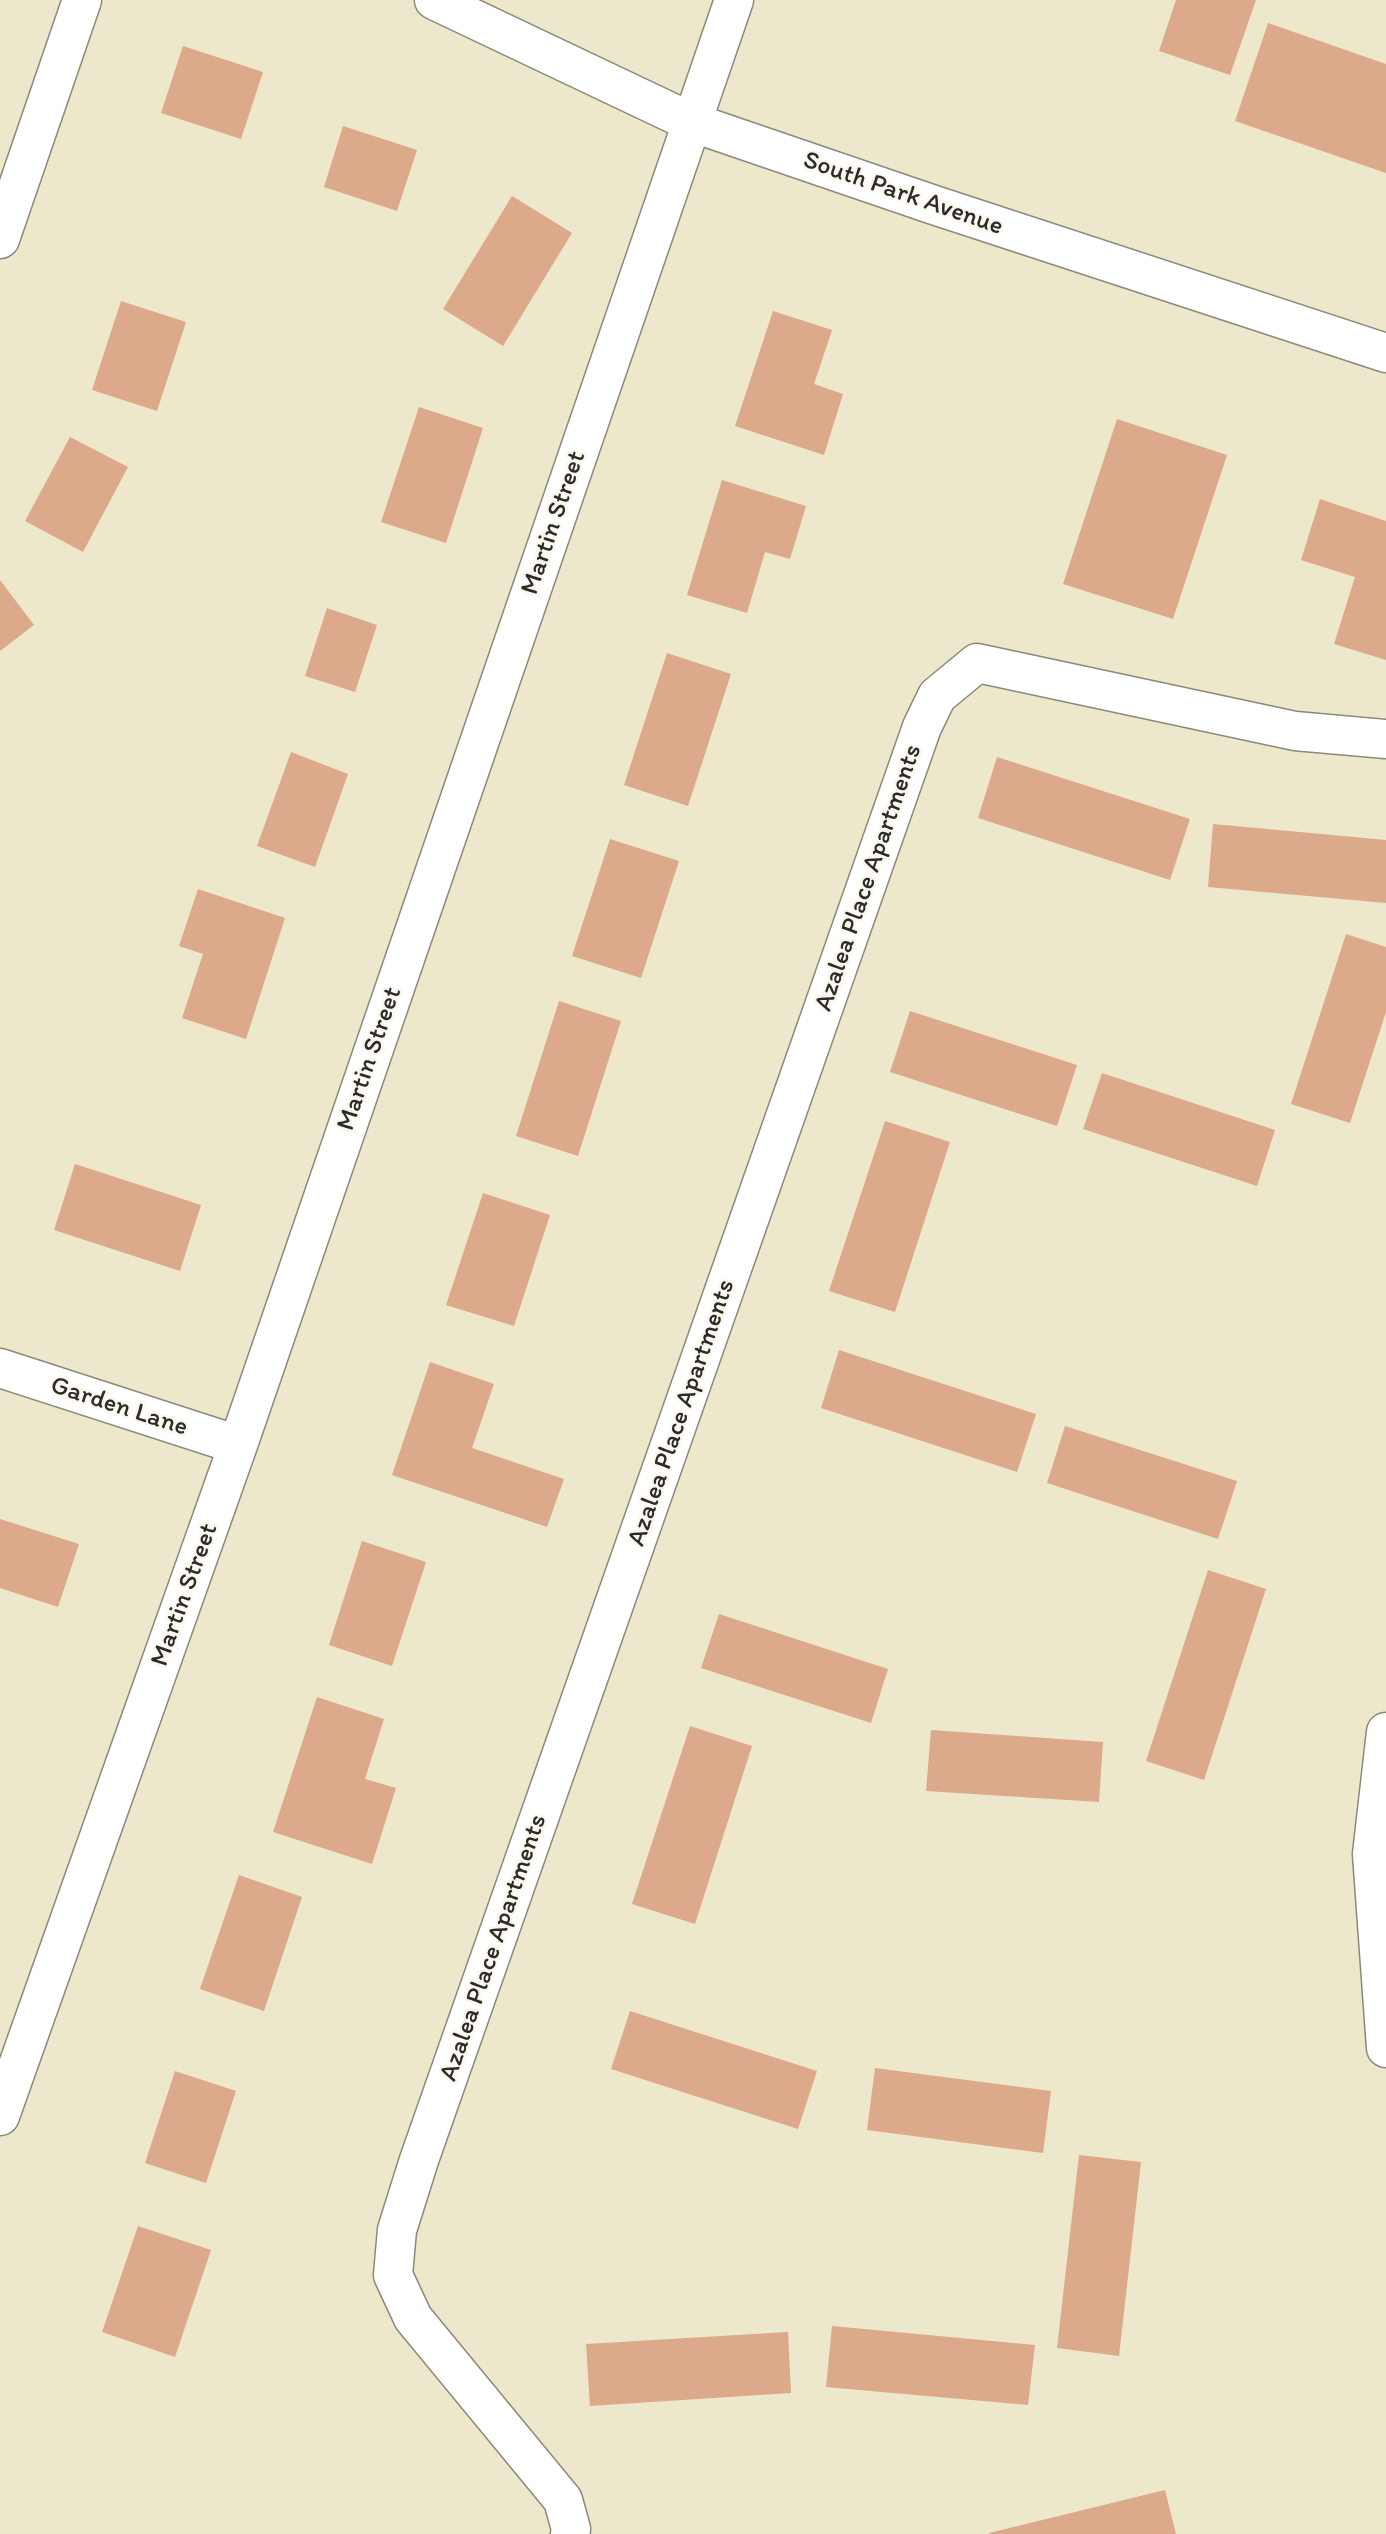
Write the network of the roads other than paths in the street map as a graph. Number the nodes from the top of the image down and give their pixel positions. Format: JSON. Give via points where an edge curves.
{"nodes":[{"id":1,"x":82,"y":0,"type":"edge"},
{"id":2,"x":434,"y":0,"type":"edge"},
{"id":3,"x":734,"y":0,"type":"edge"},
{"id":4,"x":691,"y":122,"type":"junction"},
{"id":5,"x":0,"y":239,"type":"edge"},
{"id":6,"x":1386,"y":353,"type":"edge"},
{"id":7,"x":1386,"y":739,"type":"edge"},
{"id":8,"x":0,"y":1368,"type":"edge"},
{"id":9,"x":238,"y":1445,"type":"junction"},
{"id":10,"x":1386,"y":1732,"type":"edge"},
{"id":11,"x":1379,"y":1856,"type":"edge"},
{"id":12,"x":1386,"y":2048,"type":"edge"},
{"id":13,"x":3,"y":2100,"type":"edge"},
{"id":14,"x":570,"y":2534,"type":"edge"}],
"edges":[{"from":1,"to":5,"type":"street"},
{"from":2,"to":4,"type":"street","name":"South Park Avenue"},
{"from":3,"to":4,"type":"street","name":"Martin Street"},
{"from":4,"to":6,"type":"street","name":"South Park Avenue"},
{"from":4,"to":9,"type":"street","name":"Martin Street"},
{"from":7,"to":14,"type":"street","name":"Azalea Place Apartments","via":[[1295,731],[977,663],[937,696],[922,727],[397,2230],[393,2275],[414,2318],[563,2500]]},
{"from":8,"to":9,"type":"street","name":"Garden Lane"},
{"from":9,"to":13,"type":"street","name":"Martin Street"},
{"from":10,"to":11,"type":"street"},
{"from":11,"to":12,"type":"street"}]}
